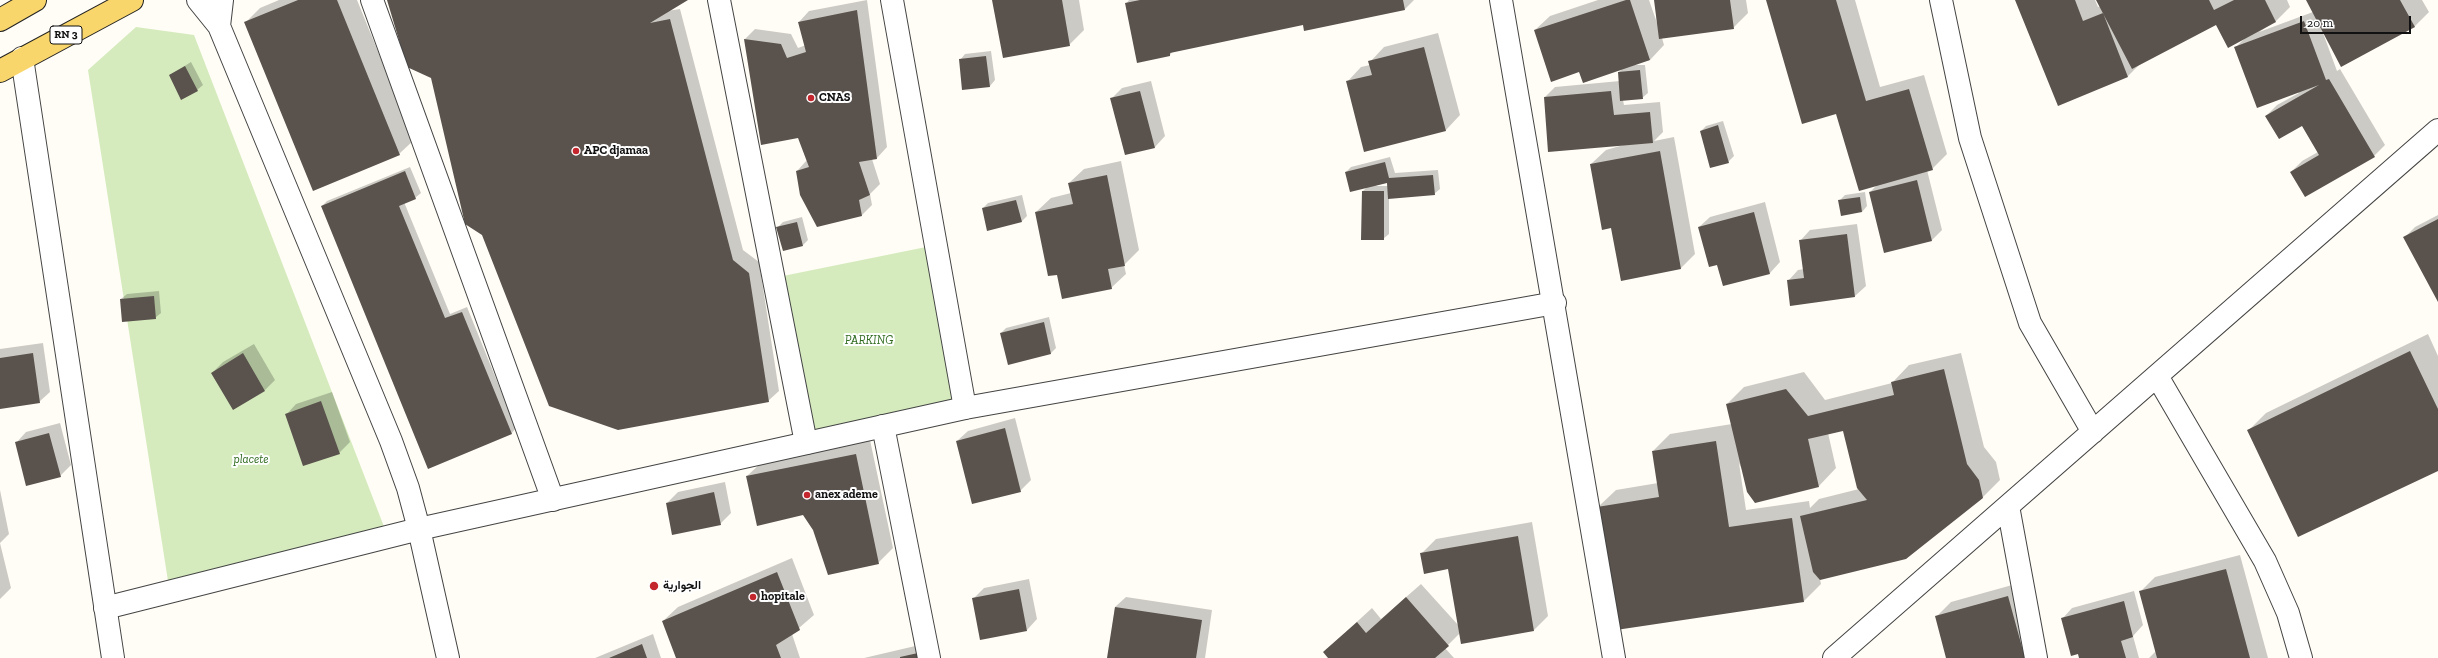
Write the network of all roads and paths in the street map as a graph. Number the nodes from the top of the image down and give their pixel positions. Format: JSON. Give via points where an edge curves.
{"nodes":[{"id":1,"x":35,"y":0,"type":"edge"},
{"id":2,"x":132,"y":0,"type":"edge"},
{"id":3,"x":198,"y":0,"type":"edge"},
{"id":4,"x":222,"y":0,"type":"edge"},
{"id":5,"x":372,"y":0,"type":"edge"},
{"id":6,"x":719,"y":0,"type":"edge"},
{"id":7,"x":892,"y":0,"type":"edge"},
{"id":8,"x":1501,"y":0,"type":"edge"},
{"id":9,"x":1941,"y":0,"type":"edge"},
{"id":10,"x":0,"y":20,"type":"edge"},
{"id":11,"x":219,"y":26,"type":"junction"},
{"id":12,"x":22,"y":58,"type":"junction"},
{"id":13,"x":0,"y":71,"type":"edge"},
{"id":14,"x":2438,"y":130,"type":"edge"},
{"id":15,"x":1554,"y":303,"type":"junction"},
{"id":16,"x":2157,"y":376,"type":"junction"},
{"id":17,"x":965,"y":408,"type":"junction"},
{"id":18,"x":883,"y":426,"type":"junction"},
{"id":19,"x":2093,"y":432,"type":"junction"},
{"id":20,"x":806,"y":443,"type":"junction"},
{"id":21,"x":553,"y":500,"type":"junction"},
{"id":22,"x":2008,"y":506,"type":"junction"},
{"id":23,"x":420,"y":529,"type":"junction"},
{"id":24,"x":106,"y":608,"type":"junction"},
{"id":25,"x":113,"y":658,"type":"edge"},
{"id":26,"x":448,"y":658,"type":"edge"},
{"id":27,"x":929,"y":658,"type":"edge"},
{"id":28,"x":1614,"y":658,"type":"edge"},
{"id":29,"x":1834,"y":658,"type":"edge"},
{"id":30,"x":2036,"y":658,"type":"edge"},
{"id":31,"x":2301,"y":658,"type":"edge"}],
"edges":[{"from":1,"to":10,"type":"main road"},
{"from":2,"to":12,"type":"main road","number":"RN 3"},
{"from":3,"to":11,"type":"street"},
{"from":4,"to":11,"type":"street"},
{"from":5,"to":21,"type":"street"},
{"from":6,"to":20,"type":"street"},
{"from":7,"to":17,"type":"street"},
{"from":8,"to":15,"type":"street"},
{"from":9,"to":19,"type":"street","via":[[1970,138],[2030,323]]},
{"from":11,"to":23,"type":"street","via":[[391,440]]},
{"from":12,"to":13,"type":"main road","number":"RN 3"},
{"from":12,"to":24,"type":"street"},
{"from":14,"to":16,"type":"street"},
{"from":15,"to":17,"type":"street"},
{"from":15,"to":28,"type":"street"},
{"from":16,"to":19,"type":"street"},
{"from":16,"to":31,"type":"street","via":[[2265,561],[2288,613]]},
{"from":17,"to":18,"type":"street"},
{"from":18,"to":20,"type":"street"},
{"from":18,"to":27,"type":"street"},
{"from":19,"to":22,"type":"street"},
{"from":20,"to":21,"type":"street"},
{"from":21,"to":23,"type":"street"},
{"from":22,"to":29,"type":"street"},
{"from":22,"to":30,"type":"street"},
{"from":23,"to":24,"type":"street"},
{"from":23,"to":26,"type":"street"},
{"from":24,"to":25,"type":"street"}]}
